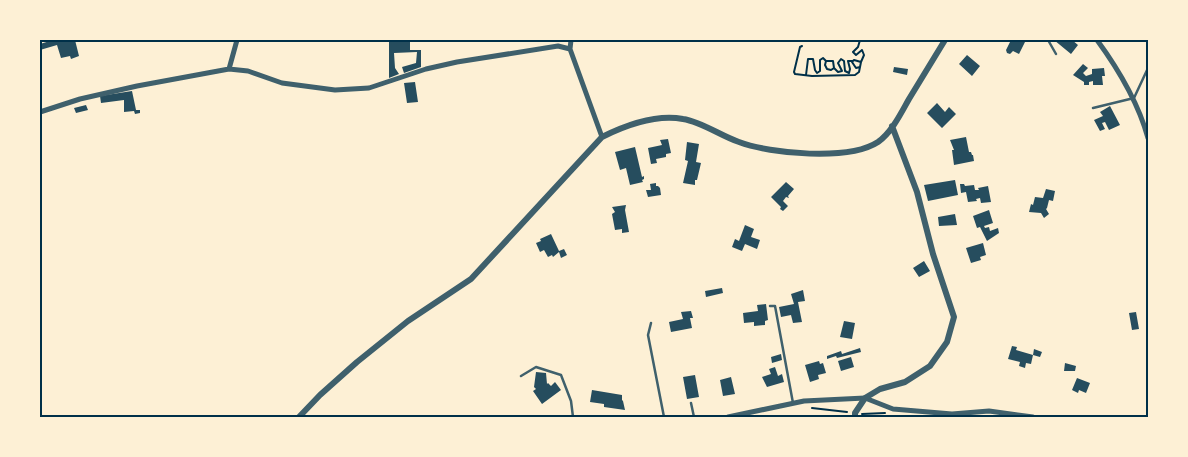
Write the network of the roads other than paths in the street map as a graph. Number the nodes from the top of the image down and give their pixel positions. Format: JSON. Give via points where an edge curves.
{"nodes":[{"id":1,"x":237,"y":40,"type":"edge"},
{"id":2,"x":571,"y":40,"type":"edge"},
{"id":3,"x":945,"y":40,"type":"edge"},
{"id":4,"x":1048,"y":40,"type":"edge"},
{"id":5,"x":1097,"y":40,"type":"edge"},
{"id":6,"x":570,"y":49,"type":"junction"},
{"id":7,"x":1056,"y":54,"type":"dead end"},
{"id":8,"x":1148,"y":68,"type":"edge"},
{"id":9,"x":229,"y":69,"type":"junction"},
{"id":10,"x":1134,"y":98,"type":"junction"},
{"id":11,"x":1093,"y":108,"type":"dead end"},
{"id":12,"x":40,"y":112,"type":"edge"},
{"id":13,"x":892,"y":126,"type":"junction"},
{"id":14,"x":602,"y":137,"type":"junction"},
{"id":15,"x":1148,"y":138,"type":"edge"},
{"id":16,"x":770,"y":306,"type":"dead end"},
{"id":17,"x":651,"y":323,"type":"dead end"},
{"id":18,"x":521,"y":376,"type":"dead end"},
{"id":19,"x":865,"y":398,"type":"junction"},
{"id":20,"x":691,"y":403,"type":"dead end"},
{"id":21,"x":793,"y":404,"type":"junction"},
{"id":22,"x":855,"y":415,"type":"edge"},
{"id":23,"x":299,"y":417,"type":"edge"},
{"id":24,"x":573,"y":417,"type":"edge"},
{"id":25,"x":664,"y":417,"type":"edge"},
{"id":26,"x":694,"y":417,"type":"edge"},
{"id":27,"x":728,"y":417,"type":"edge"},
{"id":28,"x":1033,"y":417,"type":"edge"}],
"edges":[{"from":1,"to":9,"type":"street"},
{"from":2,"to":6,"type":"street"},
{"from":3,"to":13,"type":"street"},
{"from":4,"to":7,"type":"lane"},
{"from":5,"to":10,"type":"street"},
{"from":6,"to":9,"type":"street","via":[[558,46],[457,62],[369,88],[335,90],[282,83],[248,71]]},
{"from":6,"to":14,"type":"street"},
{"from":8,"to":10,"type":"lane"},
{"from":9,"to":12,"type":"street","via":[[127,88]]},
{"from":10,"to":11,"type":"lane"},
{"from":10,"to":15,"type":"street"},
{"from":13,"to":14,"type":"street","via":[[878,142],[854,150],[829,153],[772,151],[683,119],[652,119]]},
{"from":13,"to":19,"type":"street","via":[[917,192],[954,317],[946,342],[930,366],[906,382],[880,389]]},
{"from":14,"to":23,"type":"street","via":[[471,279],[408,320]]},
{"from":16,"to":21,"type":"lane","via":[[775,306]]},
{"from":17,"to":25,"type":"lane","via":[[648,335]]},
{"from":18,"to":24,"type":"lane","via":[[536,367],[562,374]]},
{"from":19,"to":21,"type":"street"},
{"from":19,"to":22,"type":"street"},
{"from":19,"to":28,"type":"street","via":[[893,409],[952,414],[988,411]]},
{"from":20,"to":26,"type":"lane"},
{"from":21,"to":27,"type":"street"}]}
